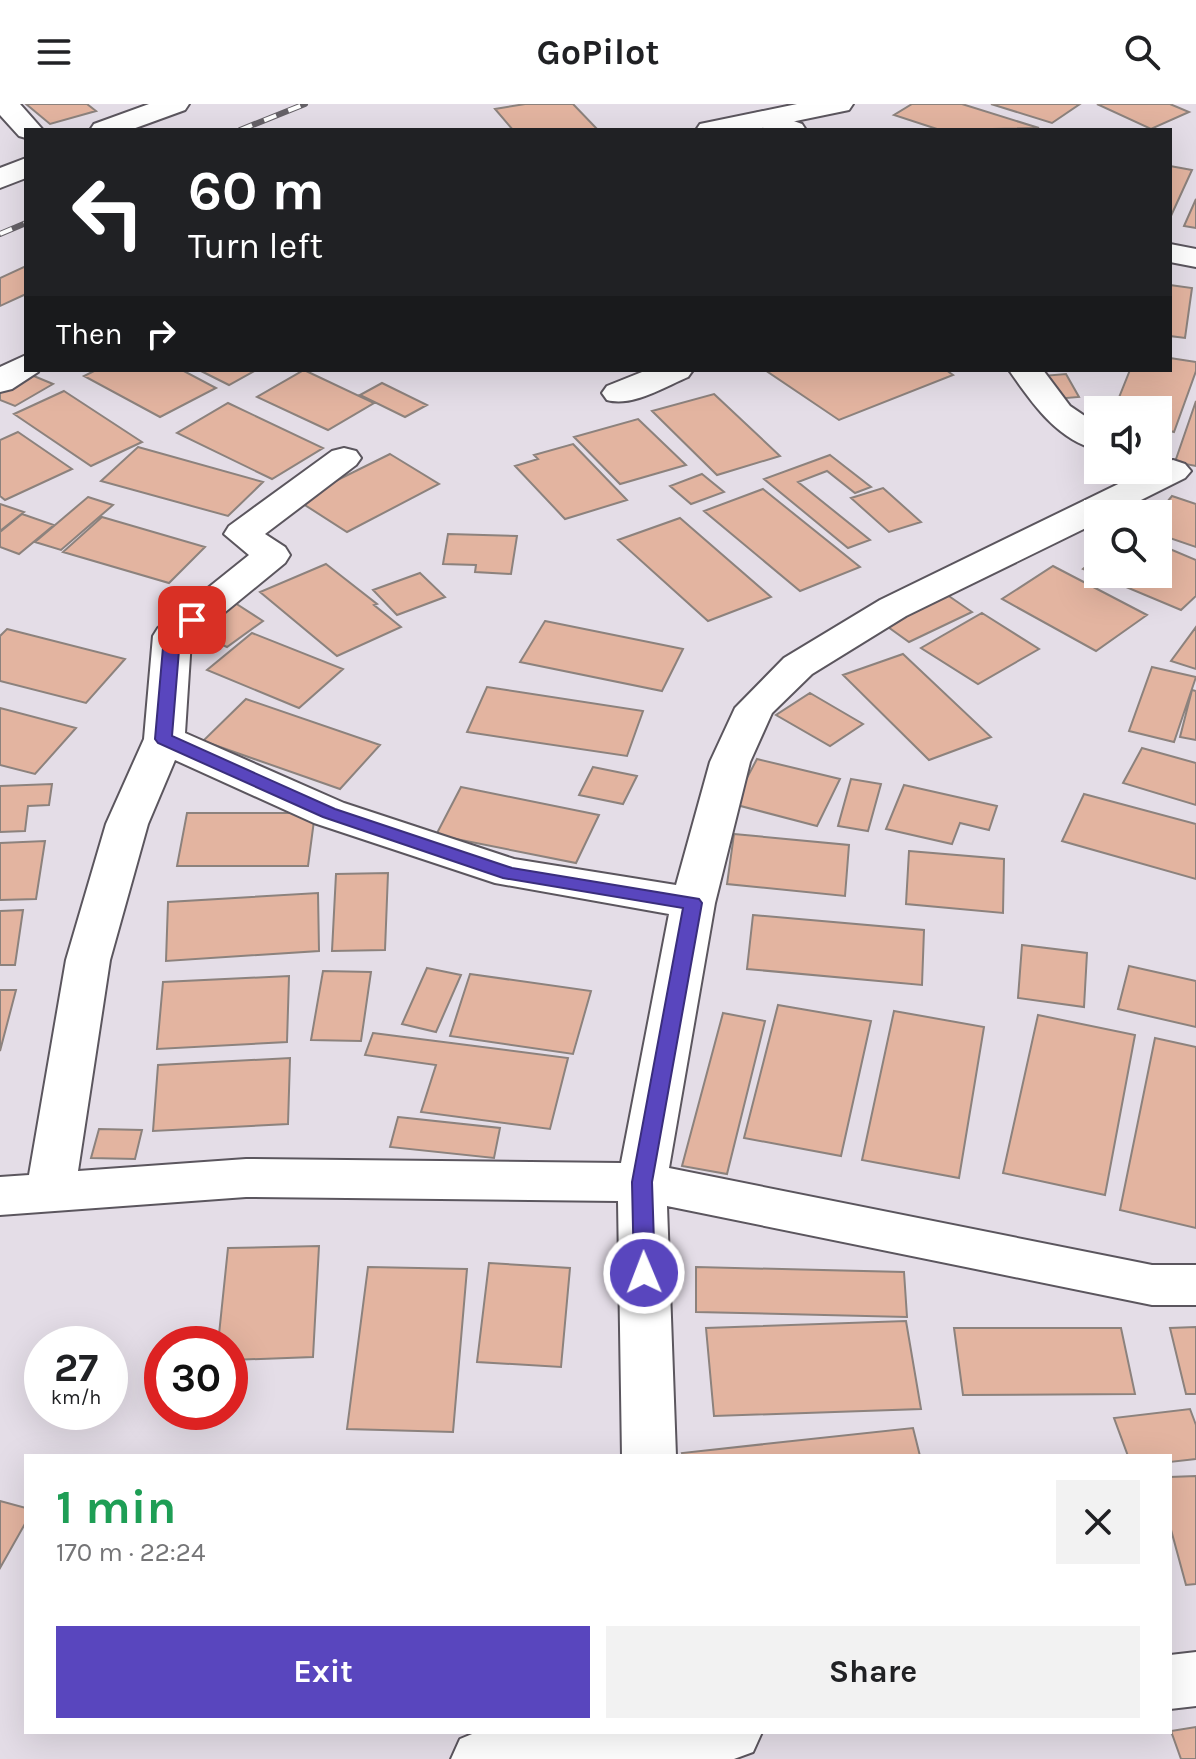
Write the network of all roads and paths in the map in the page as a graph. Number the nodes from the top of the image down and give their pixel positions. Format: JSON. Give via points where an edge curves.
{"nodes":[{"id":1,"x":5,"y":104,"type":"edge"},
{"id":2,"x":175,"y":104,"type":"edge"},
{"id":3,"x":839,"y":104,"type":"edge"},
{"id":4,"x":779,"y":124,"type":"edge"},
{"id":5,"x":27,"y":128,"type":"edge"},
{"id":6,"x":109,"y":128,"type":"edge"},
{"id":7,"x":733,"y":128,"type":"edge"},
{"id":8,"x":24,"y":168,"type":"edge"},
{"id":9,"x":0,"y":179,"type":"edge"},
{"id":10,"x":1172,"y":253,"type":"edge"},
{"id":11,"x":1196,"y":258,"type":"edge"},
{"id":12,"x":24,"y":366,"type":"edge"},
{"id":13,"x":671,"y":372,"type":"edge"},
{"id":14,"x":1027,"y":372,"type":"edge"},
{"id":15,"x":0,"y":382,"type":"edge"},
{"id":16,"x":619,"y":393,"type":"dead end"},
{"id":17,"x":1084,"y":431,"type":"edge"},
{"id":18,"x":344,"y":458,"type":"dead end"},
{"id":19,"x":1176,"y":470,"type":"edge"},
{"id":20,"x":164,"y":739,"type":"junction"},
{"id":21,"x":693,"y":903,"type":"junction"},
{"id":22,"x":642,"y":1182,"type":"junction"},
{"id":23,"x":50,"y":1193,"type":"junction"},
{"id":24,"x":0,"y":1196,"type":"edge"},
{"id":25,"x":1196,"y":1285,"type":"edge"},
{"id":26,"x":649,"y":1454,"type":"edge"},
{"id":27,"x":1196,"y":1679,"type":"edge"},
{"id":28,"x":1172,"y":1682,"type":"edge"},
{"id":29,"x":703,"y":1734,"type":"edge"},
{"id":30,"x":481,"y":1759,"type":"edge"}],
"edges":[{"from":1,"to":5,"type":"street"},
{"from":2,"to":6,"type":"street"},
{"from":3,"to":4,"type":"street"},
{"from":4,"to":7,"type":"street"},
{"from":8,"to":9,"type":"street"},
{"from":10,"to":11,"type":"street"},
{"from":12,"to":15,"type":"street"},
{"from":13,"to":16,"type":"street"},
{"from":14,"to":17,"type":"street","via":[[1058,413]]},
{"from":18,"to":20,"type":"street","via":[[242,534],[272,555],[172,636]]},
{"from":19,"to":21,"type":"street","via":[[893,608],[798,666],[755,708],[736,749]]},
{"from":20,"to":21,"type":"street","via":[[329,813],[510,873]]},
{"from":20,"to":23,"type":"street","via":[[127,824],[88,960]]},
{"from":21,"to":22,"type":"street"},
{"from":22,"to":23,"type":"street","via":[[246,1178]]},
{"from":22,"to":25,"type":"street","via":[[1152,1285]]},
{"from":22,"to":26,"type":"street"},
{"from":23,"to":24,"type":"street"},
{"from":27,"to":28,"type":"street"},
{"from":29,"to":30,"type":"street"}]}
